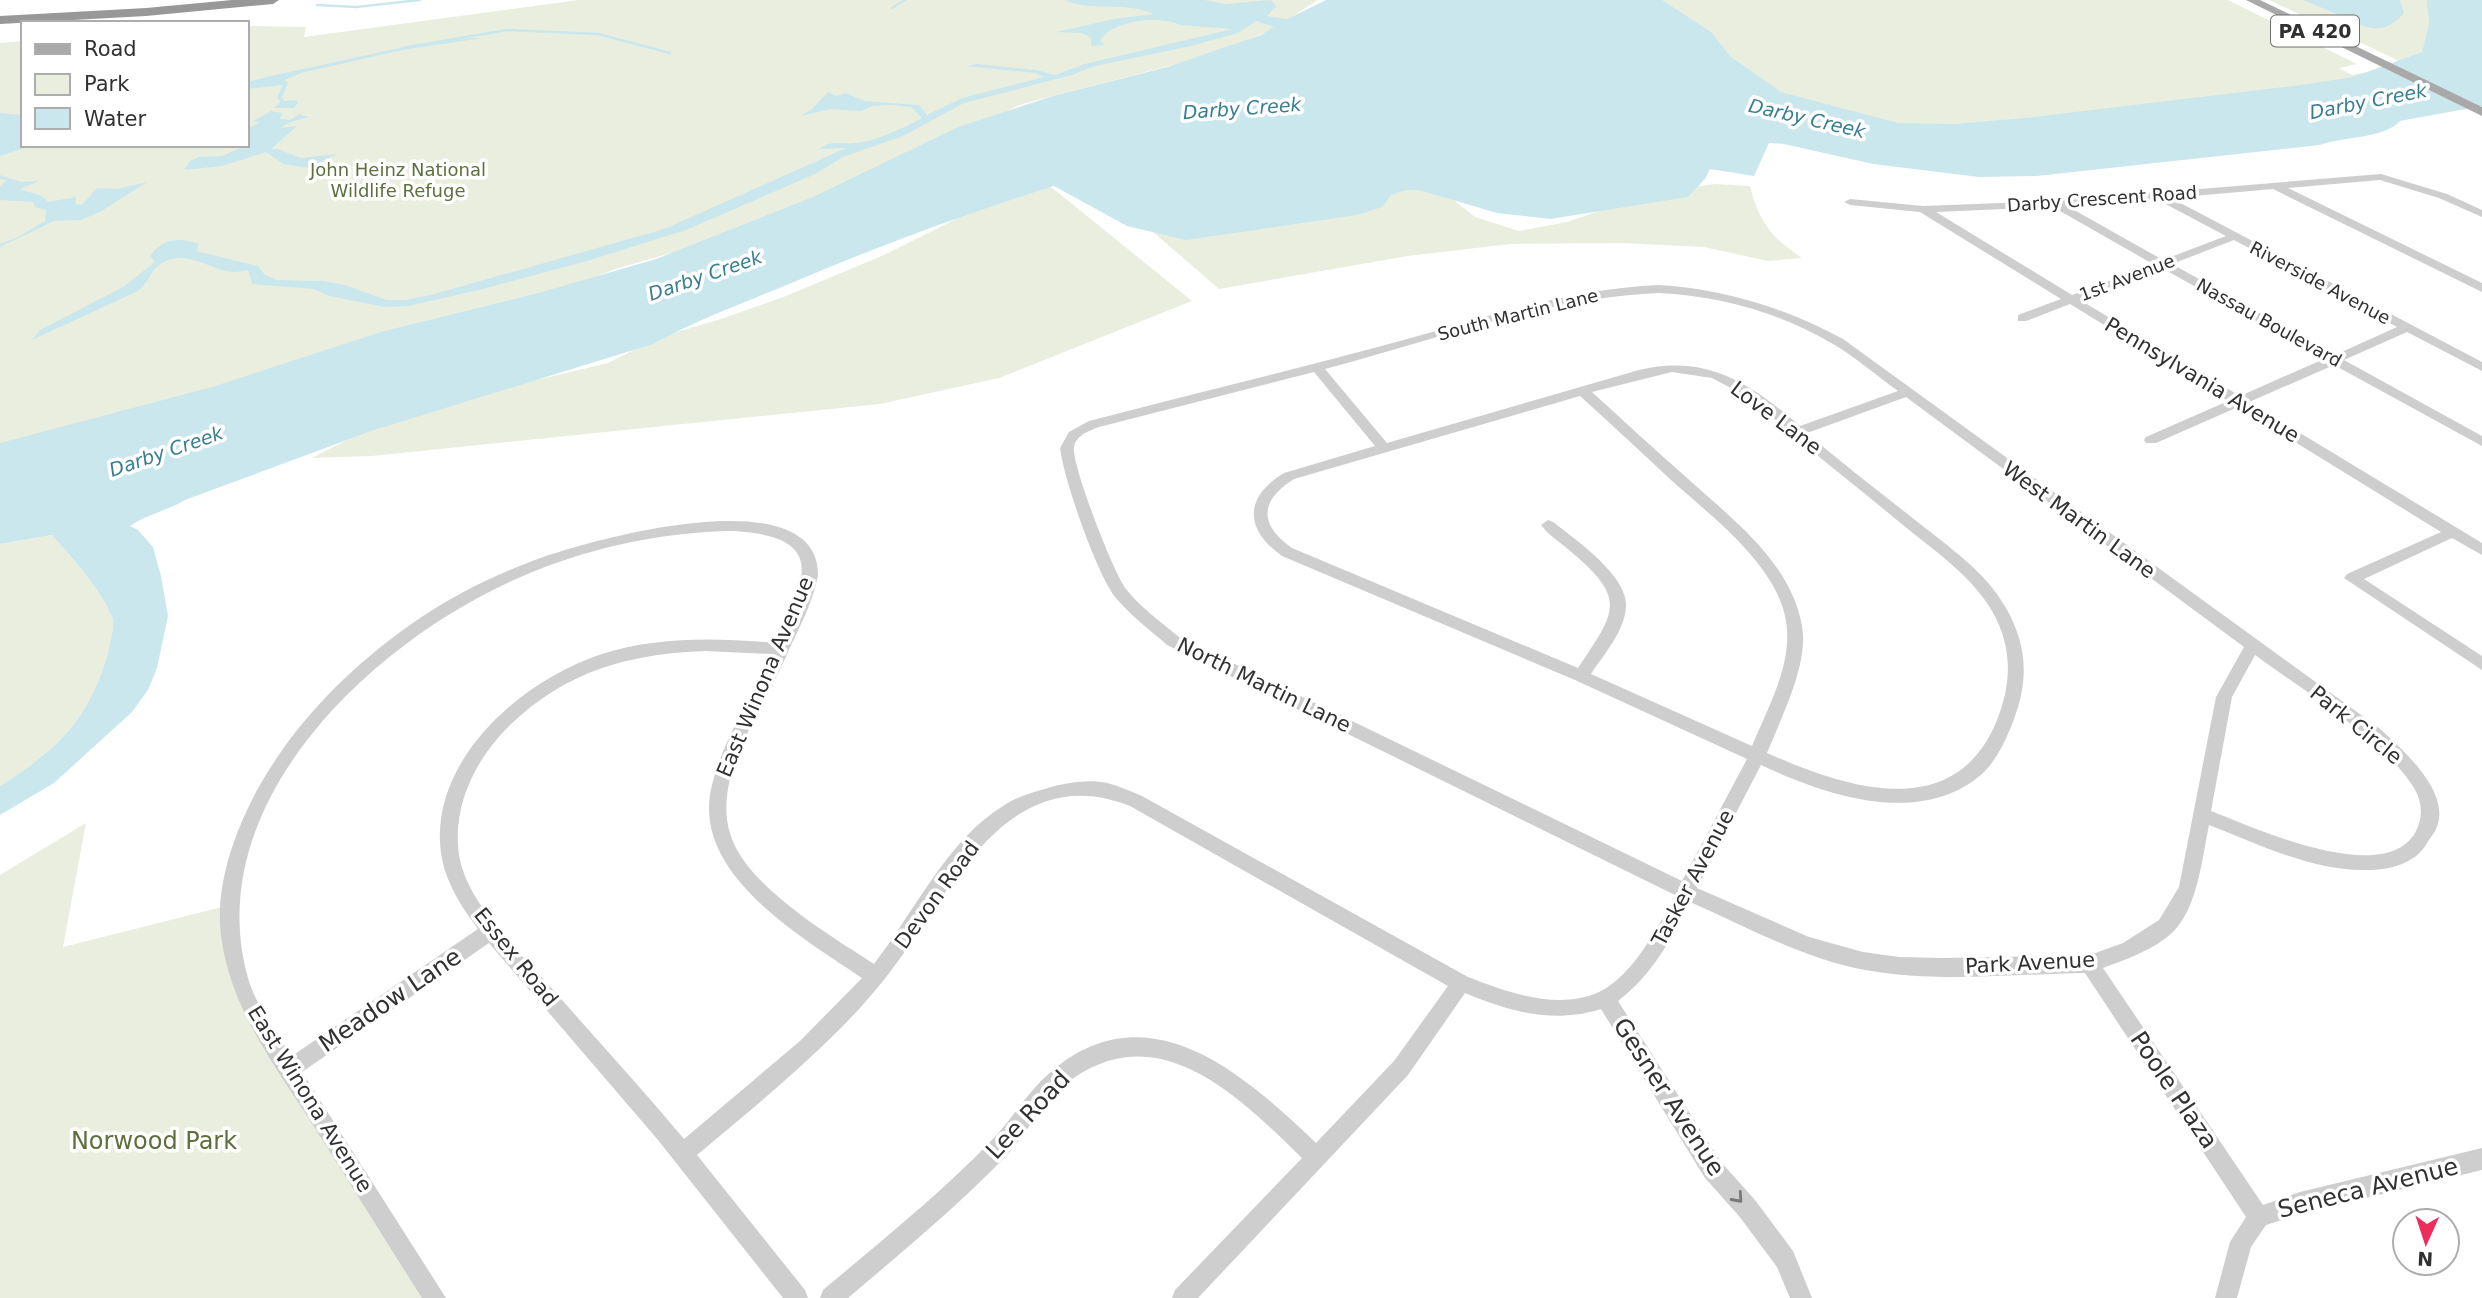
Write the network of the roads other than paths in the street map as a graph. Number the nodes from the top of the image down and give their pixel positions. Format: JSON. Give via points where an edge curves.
{"nodes":[{"id":1,"x":149,"y":0,"type":"edge"},
{"id":2,"x":273,"y":0,"type":"edge"},
{"id":3,"x":2250,"y":0,"type":"edge"},
{"id":4,"x":2268,"y":0,"type":"edge"},
{"id":5,"x":0,"y":8,"type":"edge"},
{"id":6,"x":0,"y":20,"type":"edge"},
{"id":7,"x":2482,"y":99,"type":"edge"},
{"id":8,"x":2482,"y":111,"type":"edge"},
{"id":9,"x":2273,"y":185,"type":"junction"},
{"id":10,"x":2159,"y":196,"type":"junction"},
{"id":11,"x":1850,"y":202,"type":"dead end"},
{"id":12,"x":2055,"y":204,"type":"junction"},
{"id":13,"x":1923,"y":209,"type":"junction"},
{"id":14,"x":2482,"y":214,"type":"edge"},
{"id":15,"x":2233,"y":237,"type":"junction"},
{"id":16,"x":2163,"y":264,"type":"junction"},
{"id":17,"x":2482,"y":288,"type":"edge"},
{"id":18,"x":2069,"y":300,"type":"junction"},
{"id":19,"x":2022,"y":318,"type":"dead end"},
{"id":20,"x":2406,"y":328,"type":"junction"},
{"id":21,"x":2332,"y":359,"type":"junction"},
{"id":22,"x":2482,"y":367,"type":"edge"},
{"id":23,"x":1317,"y":368,"type":"junction"},
{"id":24,"x":1583,"y":391,"type":"junction"},
{"id":25,"x":1905,"y":393,"type":"junction"},
{"id":26,"x":2238,"y":402,"type":"junction"},
{"id":27,"x":1796,"y":432,"type":"junction"},
{"id":28,"x":2151,"y":440,"type":"dead end"},
{"id":29,"x":2482,"y":442,"type":"edge"},
{"id":30,"x":1384,"y":448,"type":"junction"},
{"id":31,"x":1548,"y":525,"type":"dead end"},
{"id":32,"x":2453,"y":532,"type":"junction"},
{"id":33,"x":2482,"y":550,"type":"edge"},
{"id":34,"x":2252,"y":646,"type":"junction"},
{"id":35,"x":779,"y":649,"type":"junction"},
{"id":36,"x":2482,"y":664,"type":"edge"},
{"id":37,"x":1581,"y":676,"type":"junction"},
{"id":38,"x":1757,"y":756,"type":"junction"},
{"id":39,"x":2203,"y":816,"type":"junction"},
{"id":40,"x":1686,"y":892,"type":"junction"},
{"id":41,"x":491,"y":931,"type":"junction"},
{"id":42,"x":2090,"y":964,"type":"junction"},
{"id":43,"x":876,"y":976,"type":"junction"},
{"id":44,"x":1461,"y":983,"type":"junction"},
{"id":45,"x":1606,"y":999,"type":"junction"},
{"id":46,"x":290,"y":1069,"type":"junction"},
{"id":47,"x":682,"y":1154,"type":"junction"},
{"id":48,"x":1317,"y":1158,"type":"junction"},
{"id":49,"x":2482,"y":1159,"type":"edge"},
{"id":50,"x":2259,"y":1217,"type":"junction"},
{"id":51,"x":435,"y":1298,"type":"edge"},
{"id":52,"x":797,"y":1298,"type":"edge"},
{"id":53,"x":831,"y":1298,"type":"edge"},
{"id":54,"x":1184,"y":1298,"type":"edge"},
{"id":55,"x":1801,"y":1298,"type":"edge"},
{"id":56,"x":2226,"y":1298,"type":"edge"}],
"edges":[{"from":1,"to":5,"type":"highway"},
{"from":2,"to":6,"type":"highway"},
{"from":3,"to":8,"type":"main road","number":"PA 420"},
{"from":4,"to":7,"type":"main road","number":"PA 420"},
{"from":9,"to":10,"type":"street","name":"Darby Crescent Road"},
{"from":9,"to":14,"type":"street","name":"Darby Crescent Road","via":[[2381,177]]},
{"from":9,"to":17,"type":"street"},
{"from":10,"to":12,"type":"street","name":"Darby Crescent Road"},
{"from":10,"to":15,"type":"street","name":"Riverside Avenue"},
{"from":11,"to":13,"type":"street","name":"Darby Crescent Road"},
{"from":12,"to":13,"type":"street","name":"Darby Crescent Road"},
{"from":12,"to":16,"type":"street","name":"Nassau Boulevard"},
{"from":13,"to":18,"type":"street","name":"Pennsylvania Avenue"},
{"from":15,"to":16,"type":"street","name":"1st Avenue"},
{"from":15,"to":20,"type":"street","name":"Riverside Avenue"},
{"from":16,"to":18,"type":"street","name":"1st Avenue"},
{"from":16,"to":21,"type":"street","name":"Nassau Boulevard"},
{"from":18,"to":19,"type":"street","name":"1st Avenue"},
{"from":18,"to":26,"type":"street","name":"Pennsylvania Avenue"},
{"from":20,"to":21,"type":"street"},
{"from":20,"to":22,"type":"street","name":"Riverside Avenue"},
{"from":21,"to":26,"type":"street"},
{"from":21,"to":29,"type":"street","name":"Nassau Boulevard"},
{"from":23,"to":25,"type":"street","name":"South Martin Lane","via":[[1574,298],[1661,289],[1718,296],[1789,317],[1839,342]]},
{"from":23,"to":30,"type":"street"},
{"from":23,"to":40,"type":"street","name":"North Martin Lane","via":[[1094,424],[1073,435],[1066,454],[1115,584],[1173,641]]},
{"from":24,"to":27,"type":"street","name":"Love Lane","via":[[1658,370],[1704,372],[1741,388]]},
{"from":24,"to":30,"type":"street","name":"Love Lane"},
{"from":24,"to":38,"type":"street","name":"Tasker Avenue","via":[[1751,545],[1782,587],[1795,627],[1794,653]]},
{"from":25,"to":27,"type":"street"},
{"from":25,"to":34,"type":"street","name":"West Martin Lane"},
{"from":26,"to":28,"type":"street"},
{"from":26,"to":32,"type":"street","name":"Pennsylvania Avenue"},
{"from":27,"to":38,"type":"street","name":"Love Lane","via":[[1938,545],[1987,591],[2006,621],[2019,678],[1989,753],[1975,770],[1939,788],[1886,796],[1842,790]]},
{"from":30,"to":37,"type":"street","name":"Love Lane","via":[[1273,485],[1260,506],[1270,540],[1287,552]]},
{"from":31,"to":37,"type":"street","via":[[1603,574],[1615,588],[1619,603],[1612,626]]},
{"from":32,"to":33,"type":"street","name":"Pennsylvania Avenue"},
{"from":32,"to":36,"type":"street","via":[[2352,578]]},
{"from":34,"to":39,"type":"street","name":"Park Avenue","via":[[2224,698]]},
{"from":34,"to":39,"type":"street","name":"Park Circle","via":[[2391,749],[2421,785],[2430,822],[2414,850],[2402,857],[2356,863],[2309,854]]},
{"from":35,"to":41,"type":"street","name":"Essex Road","via":[[702,644],[632,651],[553,683],[506,718],[470,765],[450,824],[451,862]]},
{"from":35,"to":43,"type":"street","name":"East Winona Avenue","via":[[720,778],[717,813],[725,846],[752,884],[816,938]]},
{"from":35,"to":46,"type":"street","name":"East Winona Avenue","via":[[809,584],[809,556],[803,547],[778,533],[712,528],[633,537],[564,554],[455,604],[369,665],[331,700],[277,769],[260,798],[235,864],[230,905],[238,976],[257,1019]]},
{"from":37,"to":38,"type":"street","name":"Love Lane"},
{"from":38,"to":40,"type":"street","name":"Tasker Avenue"},
{"from":39,"to":42,"type":"street","name":"Park Avenue","via":[[2188,887],[2166,926],[2130,949]]},
{"from":40,"to":42,"type":"street","name":"Park Avenue","via":[[1807,945],[1863,961],[1942,967]]},
{"from":40,"to":45,"type":"street","name":"Tasker Avenue","via":[[1646,961]]},
{"from":41,"to":46,"type":"street","name":"Meadow Lane"},
{"from":41,"to":47,"type":"street","name":"Essex Road"},
{"from":42,"to":50,"type":"street","name":"Poole Plaza"},
{"from":43,"to":44,"type":"street","name":"Devon Road","via":[[985,831],[1008,812],[1032,801],[1101,789],[1136,801]]},
{"from":43,"to":47,"type":"street","name":"Devon Road","via":[[806,1050]]},
{"from":44,"to":45,"type":"street","name":"Tasker Avenue","via":[[1507,1002],[1543,1009]]},
{"from":44,"to":48,"type":"street","via":[[1401,1068]]},
{"from":45,"to":55,"type":"street","name":"Gesner Avenue","one_way":true,"via":[[1713,1170],[1786,1259]]},
{"from":46,"to":51,"type":"street","name":"East Winona Avenue"},
{"from":47,"to":52,"type":"street","name":"Essex Road"},
{"from":48,"to":53,"type":"street","name":"Lee Road","via":[[1261,1104],[1202,1063],[1164,1047],[1103,1051],[1054,1082],[959,1189]]},
{"from":48,"to":54,"type":"street"},
{"from":49,"to":50,"type":"street","name":"Seneca Avenue"},
{"from":50,"to":56,"type":"street","name":"Seneca Avenue","via":[[2241,1242]]}]}
